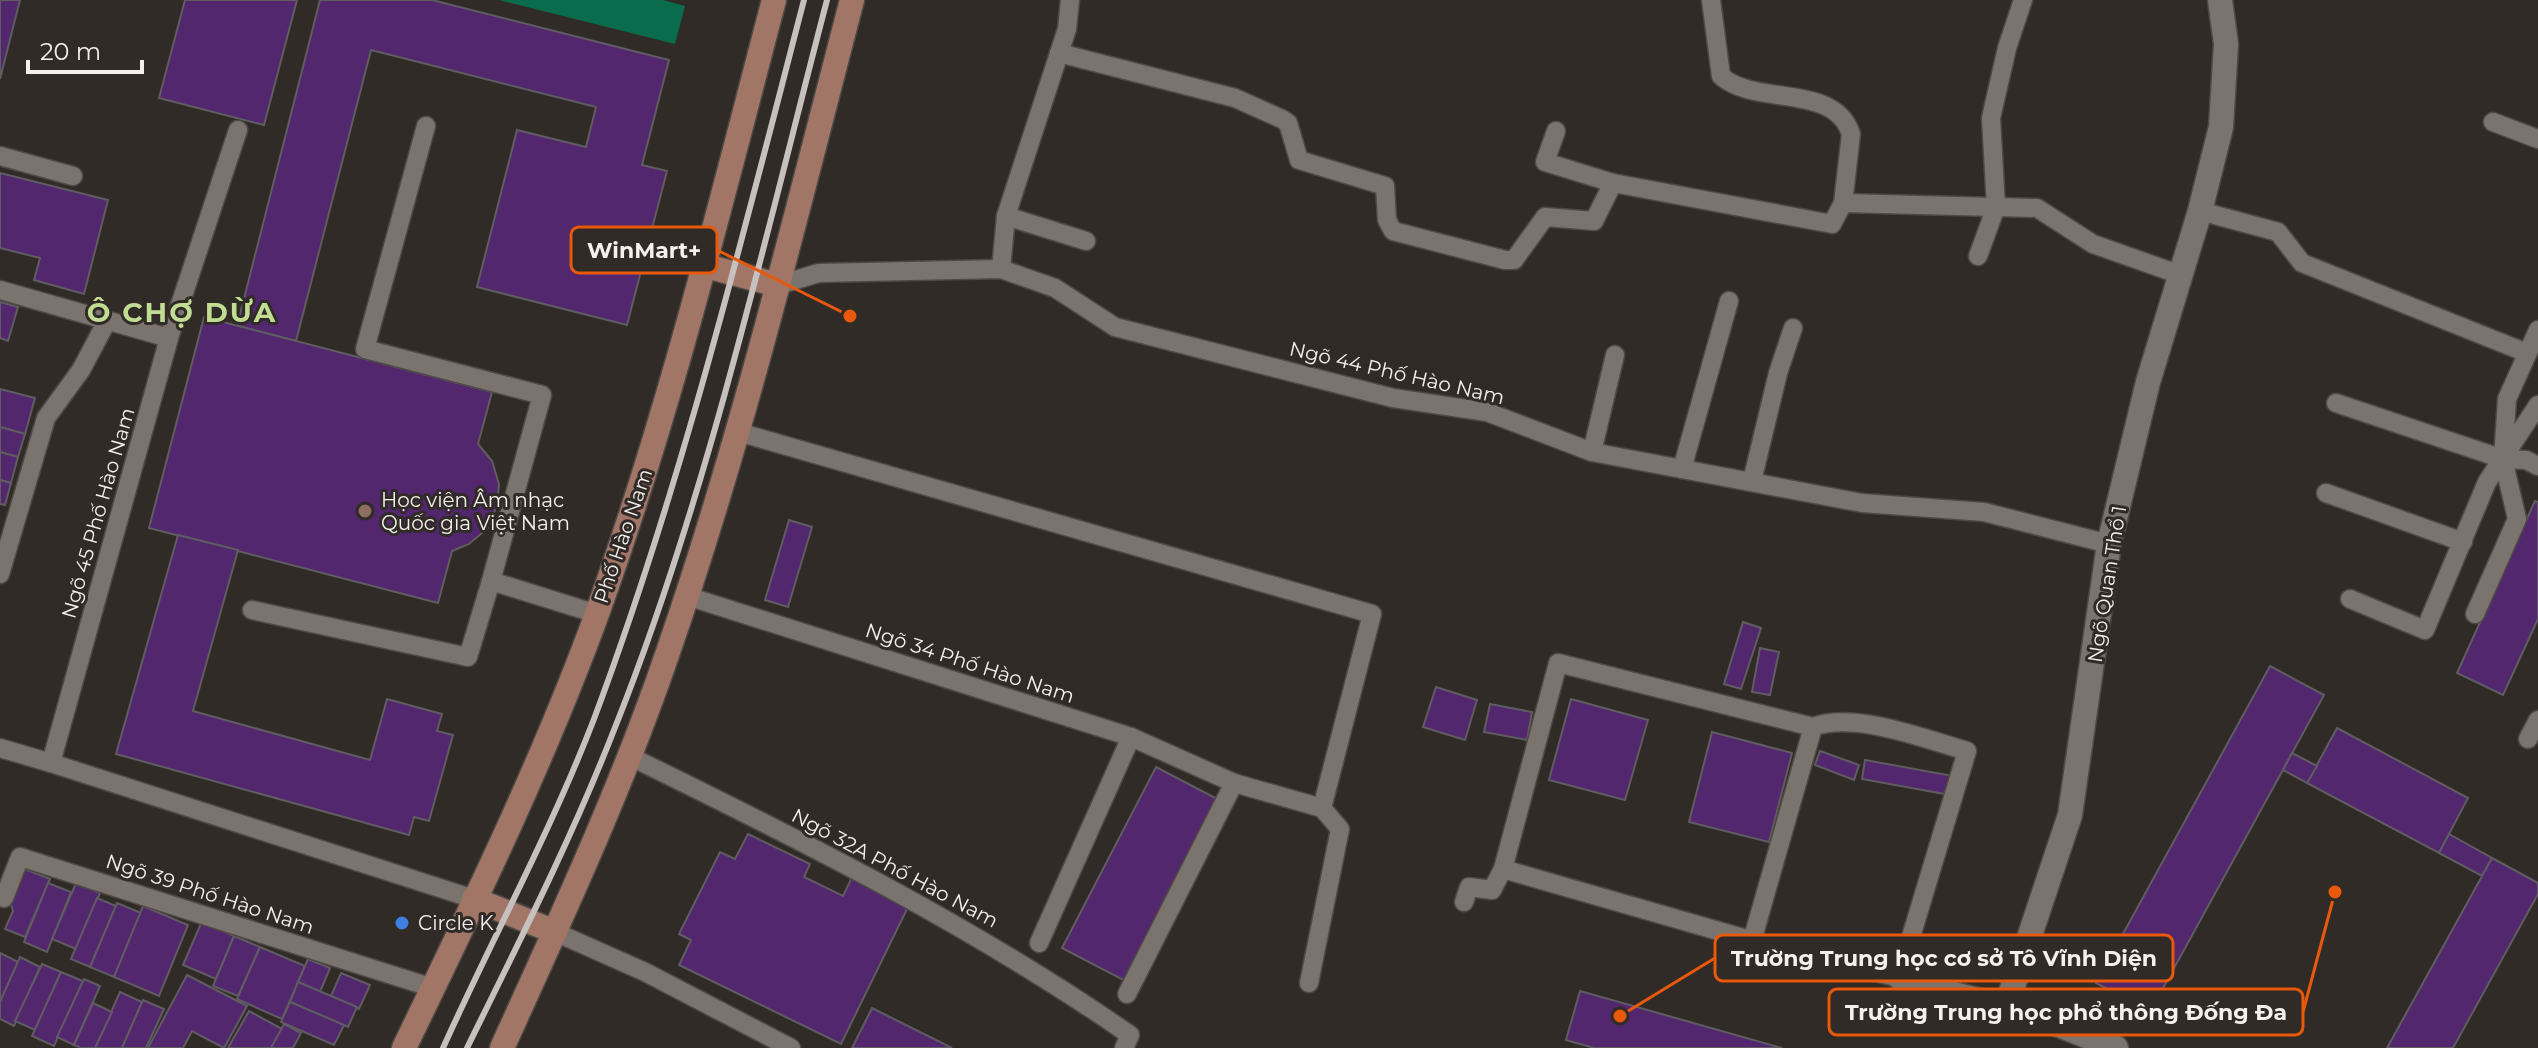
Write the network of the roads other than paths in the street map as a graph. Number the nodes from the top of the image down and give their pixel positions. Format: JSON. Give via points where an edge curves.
{"nodes":[{"id":1,"x":852,"y":0,"type":"edge"},
{"id":2,"x":1070,"y":0,"type":"edge"},
{"id":3,"x":1711,"y":0,"type":"edge"},
{"id":4,"x":2023,"y":0,"type":"edge"},
{"id":5,"x":2220,"y":0,"type":"edge"},
{"id":6,"x":771,"y":1,"type":"edge"},
{"id":7,"x":1059,"y":53,"type":"junction"},
{"id":8,"x":2493,"y":122,"type":"dead end"},
{"id":9,"x":426,"y":126,"type":"dead end"},
{"id":10,"x":238,"y":130,"type":"dead end"},
{"id":11,"x":1556,"y":131,"type":"dead end"},
{"id":12,"x":2538,"y":139,"type":"edge"},
{"id":13,"x":0,"y":156,"type":"edge"},
{"id":14,"x":73,"y":176,"type":"dead end"},
{"id":15,"x":1613,"y":183,"type":"junction"},
{"id":16,"x":1843,"y":203,"type":"junction"},
{"id":17,"x":1996,"y":207,"type":"junction"},
{"id":18,"x":2200,"y":211,"type":"junction"},
{"id":19,"x":1006,"y":216,"type":"junction"},
{"id":20,"x":1086,"y":241,"type":"dead end"},
{"id":21,"x":1978,"y":256,"type":"dead end"},
{"id":22,"x":702,"y":265,"type":"junction"},
{"id":23,"x":1001,"y":269,"type":"junction"},
{"id":24,"x":2178,"y":274,"type":"junction"},
{"id":25,"x":778,"y":285,"type":"junction"},
{"id":26,"x":7,"y":292,"type":"edge"},
{"id":27,"x":1729,"y":301,"type":"dead end"},
{"id":28,"x":107,"y":321,"type":"junction"},
{"id":29,"x":1793,"y":328,"type":"dead end"},
{"id":30,"x":2538,"y":330,"type":"edge"},
{"id":31,"x":169,"y":338,"type":"junction"},
{"id":32,"x":2527,"y":353,"type":"junction"},
{"id":33,"x":1615,"y":355,"type":"dead end"},
{"id":34,"x":2336,"y":403,"type":"dead end"},
{"id":35,"x":2538,"y":405,"type":"edge"},
{"id":36,"x":738,"y":432,"type":"junction"},
{"id":37,"x":1592,"y":452,"type":"junction"},
{"id":38,"x":2503,"y":459,"type":"junction"},
{"id":39,"x":2538,"y":466,"type":"edge"},
{"id":40,"x":1682,"y":469,"type":"junction"},
{"id":41,"x":1752,"y":481,"type":"junction"},
{"id":42,"x":2326,"y":493,"type":"dead end"},
{"id":43,"x":2463,"y":542,"type":"junction"},
{"id":44,"x":2109,"y":544,"type":"junction"},
{"id":45,"x":0,"y":574,"type":"edge"},
{"id":46,"x":491,"y":581,"type":"junction"},
{"id":47,"x":687,"y":596,"type":"junction"},
{"id":48,"x":2350,"y":599,"type":"dead end"},
{"id":49,"x":252,"y":610,"type":"dead end"},
{"id":50,"x":597,"y":614,"type":"junction"},
{"id":51,"x":2475,"y":614,"type":"dead end"},
{"id":52,"x":2538,"y":720,"type":"edge"},
{"id":53,"x":1813,"y":727,"type":"junction"},
{"id":54,"x":1131,"y":737,"type":"junction"},
{"id":55,"x":2528,"y":739,"type":"dead end"},
{"id":56,"x":0,"y":748,"type":"edge"},
{"id":57,"x":629,"y":756,"type":"junction"},
{"id":58,"x":51,"y":763,"type":"junction"},
{"id":59,"x":1234,"y":783,"type":"junction"},
{"id":60,"x":1322,"y":808,"type":"junction"},
{"id":61,"x":1503,"y":869,"type":"junction"},
{"id":62,"x":0,"y":896,"type":"edge"},
{"id":63,"x":474,"y":899,"type":"junction"},
{"id":64,"x":1464,"y":902,"type":"dead end"},
{"id":65,"x":555,"y":932,"type":"junction"},
{"id":66,"x":1752,"y":941,"type":"junction"},
{"id":67,"x":1039,"y":943,"type":"dead end"},
{"id":68,"x":1898,"y":980,"type":"junction"},
{"id":69,"x":1309,"y":983,"type":"dead end"},
{"id":70,"x":433,"y":988,"type":"junction"},
{"id":71,"x":1127,"y":994,"type":"dead end"},
{"id":72,"x":2007,"y":1004,"type":"junction"},
{"id":73,"x":1127,"y":1042,"type":"edge"},
{"id":74,"x":404,"y":1048,"type":"edge"},
{"id":75,"x":502,"y":1048,"type":"edge"},
{"id":76,"x":791,"y":1048,"type":"edge"},
{"id":77,"x":2116,"y":1048,"type":"edge"}],
"edges":[{"from":1,"to":25,"type":"main road"},
{"from":2,"to":7,"type":"lane"},
{"from":3,"to":16,"type":"lane","via":[[1721,76],[1735,85],[1830,107],[1848,123]]},
{"from":4,"to":17,"type":"lane","via":[[1991,118]]},
{"from":5,"to":18,"type":"street","name":"Ngõ Quan Thổ 1","via":[[2226,44],[2221,127]]},
{"from":6,"to":22,"type":"main road","name":"Phố Hào Nam"},
{"from":7,"to":15,"type":"lane","via":[[1235,98],[1282,119],[1288,123],[1299,160],[1385,186],[1393,231],[1505,260],[1514,260],[1545,217],[1594,221]]},
{"from":7,"to":19,"type":"lane"},
{"from":8,"to":12,"type":"lane"},
{"from":9,"to":46,"type":"lane","via":[[365,349],[542,395]]},
{"from":10,"to":31,"type":"lane","name":"Ngõ 45 Phố Hào Nam"},
{"from":11,"to":15,"type":"lane","via":[[1545,162]]},
{"from":13,"to":14,"type":"lane"},
{"from":15,"to":16,"type":"lane","via":[[1832,224]]},
{"from":16,"to":17,"type":"lane"},
{"from":17,"to":21,"type":"lane"},
{"from":17,"to":24,"type":"lane","via":[[2037,208],[2093,244]]},
{"from":18,"to":24,"type":"street","name":"Ngõ Quan Thổ 1"},
{"from":18,"to":32,"type":"lane","via":[[2278,232],[2302,263]]},
{"from":19,"to":20,"type":"lane"},
{"from":19,"to":23,"type":"lane"},
{"from":22,"to":25,"type":"main road"},
{"from":22,"to":50,"type":"main road","name":"Phố Hào Nam","via":[[649,461]]},
{"from":23,"to":25,"type":"lane","name":"Ngõ 44 Phố Hào Nam","via":[[819,273]]},
{"from":23,"to":37,"type":"lane","name":"Ngõ 44 Phố Hào Nam","via":[[1055,288],[1115,327],[1393,398],[1487,412]]},
{"from":24,"to":44,"type":"street","name":"Ngõ Quan Thổ 1"},
{"from":25,"to":36,"type":"main road"},
{"from":26,"to":28,"type":"lane"},
{"from":27,"to":40,"type":"lane"},
{"from":28,"to":31,"type":"lane"},
{"from":28,"to":45,"type":"lane","via":[[81,370],[46,418]]},
{"from":29,"to":41,"type":"lane"},
{"from":30,"to":32,"type":"lane"},
{"from":31,"to":58,"type":"lane","name":"Ngõ 45 Phố Hào Nam"},
{"from":32,"to":38,"type":"lane","via":[[2507,399]]},
{"from":33,"to":37,"type":"lane"},
{"from":34,"to":38,"type":"lane"},
{"from":35,"to":38,"type":"lane"},
{"from":36,"to":47,"type":"main road"},
{"from":36,"to":60,"type":"lane","via":[[1372,614]]},
{"from":37,"to":40,"type":"lane","name":"Ngõ 44 Phố Hào Nam"},
{"from":38,"to":39,"type":"lane"},
{"from":38,"to":43,"type":"lane","via":[[2487,482]]},
{"from":38,"to":51,"type":"lane","via":[[2517,519]]},
{"from":40,"to":41,"type":"lane","name":"Ngõ 44 Phố Hào Nam"},
{"from":41,"to":44,"type":"lane","name":"Ngõ 44 Phố Hào Nam","via":[[1862,503],[1984,512]]},
{"from":42,"to":43,"type":"lane"},
{"from":43,"to":48,"type":"lane","via":[[2425,630]]},
{"from":44,"to":72,"type":"street","name":"Ngõ Quan Thổ 1","via":[[2070,815]]},
{"from":46,"to":49,"type":"lane","via":[[468,657]]},
{"from":46,"to":50,"type":"lane"},
{"from":47,"to":54,"type":"lane","name":"Ngõ 34 Phố Hào Nam"},
{"from":47,"to":57,"type":"main road"},
{"from":50,"to":63,"type":"main road","name":"Phố Hào Nam"},
{"from":52,"to":55,"type":"lane"},
{"from":53,"to":61,"type":"lane","via":[[1558,663]]},
{"from":53,"to":66,"type":"lane"},
{"from":53,"to":68,"type":"lane","via":[[1829,721],[1895,730],[1967,751]]},
{"from":54,"to":59,"type":"lane","name":"Ngõ 34 Phố Hào Nam"},
{"from":54,"to":67,"type":"lane"},
{"from":56,"to":58,"type":"lane"},
{"from":57,"to":65,"type":"main road"},
{"from":57,"to":73,"type":"lane","name":"Ngõ 32A Phố Hào Nam","via":[[830,856],[996,947]]},
{"from":58,"to":63,"type":"lane"},
{"from":59,"to":60,"type":"lane","name":"Ngõ 34 Phố Hào Nam"},
{"from":59,"to":71,"type":"lane"},
{"from":60,"to":69,"type":"lane","via":[[1340,829]]},
{"from":61,"to":64,"type":"lane","via":[[1492,890],[1469,887]]},
{"from":61,"to":66,"type":"lane"},
{"from":62,"to":70,"type":"lane","name":"Ngõ 39 Phố Hào Nam","via":[[4,898],[20,857]]},
{"from":63,"to":65,"type":"main road"},
{"from":63,"to":70,"type":"main road","name":"Phố Hào Nam"},
{"from":65,"to":75,"type":"main road"},
{"from":65,"to":76,"type":"lane"},
{"from":66,"to":68,"type":"lane"},
{"from":68,"to":72,"type":"lane"},
{"from":70,"to":74,"type":"main road","name":"Phố Hào Nam"},
{"from":72,"to":77,"type":"street"}]}
